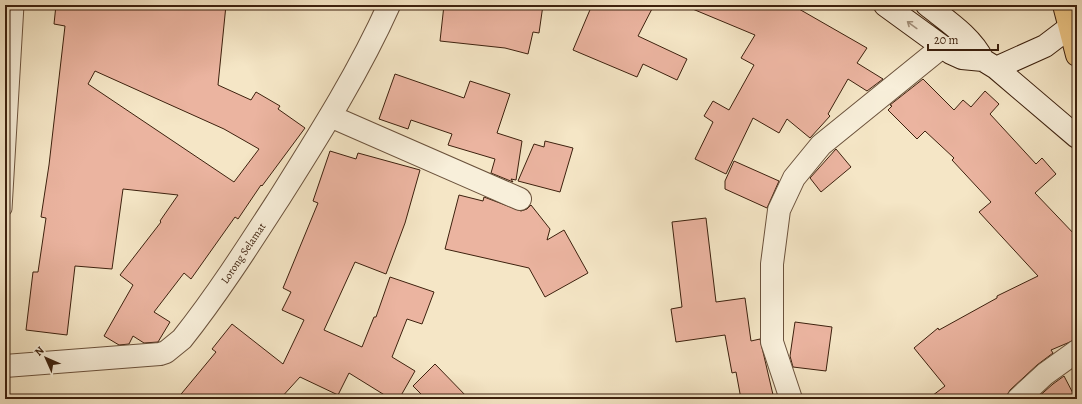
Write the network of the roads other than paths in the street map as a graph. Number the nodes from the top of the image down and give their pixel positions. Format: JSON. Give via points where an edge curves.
{"nodes":[{"id":1,"x":17,"y":5,"type":"edge"},
{"id":2,"x":389,"y":5,"type":"edge"},
{"id":3,"x":885,"y":5,"type":"edge"},
{"id":4,"x":927,"y":5,"type":"edge"},
{"id":5,"x":1064,"y":5,"type":"edge"},
{"id":6,"x":1074,"y":26,"type":"edge"},
{"id":7,"x":942,"y":47,"type":"junction"},
{"id":8,"x":1077,"y":55,"type":"edge"},
{"id":9,"x":989,"y":64,"type":"junction"},
{"id":10,"x":330,"y":116,"type":"junction"},
{"id":11,"x":1077,"y":137,"type":"edge"},
{"id":12,"x":520,"y":199,"type":"dead end"},
{"id":13,"x":5,"y":209,"type":"edge"},
{"id":14,"x":1077,"y":351,"type":"edge"},
{"id":15,"x":5,"y":366,"type":"edge"},
{"id":16,"x":791,"y":399,"type":"edge"},
{"id":17,"x":1018,"y":399,"type":"edge"}],
"edges":[{"from":1,"to":13,"type":"lane"},
{"from":2,"to":10,"type":"street","name":"Lorong Selamat"},
{"from":7,"to":3,"type":"street","one_way":true},
{"from":4,"to":9,"type":"street","via":[[966,36]]},
{"from":5,"to":6,"type":"main road"},
{"from":6,"to":8,"type":"main road"},
{"from":6,"to":9,"type":"street","via":[[1045,46]]},
{"from":7,"to":9,"type":"street","via":[[962,58]]},
{"from":7,"to":16,"type":"street","via":[[821,145],[794,178],[779,210],[772,264],[772,342]]},
{"from":9,"to":11,"type":"street"},
{"from":10,"to":12,"type":"street"},
{"from":10,"to":15,"type":"street","name":"Lorong Selamat","via":[[251,241],[182,340],[160,354]]},
{"from":14,"to":17,"type":"street","via":[[1045,374]]}]}
